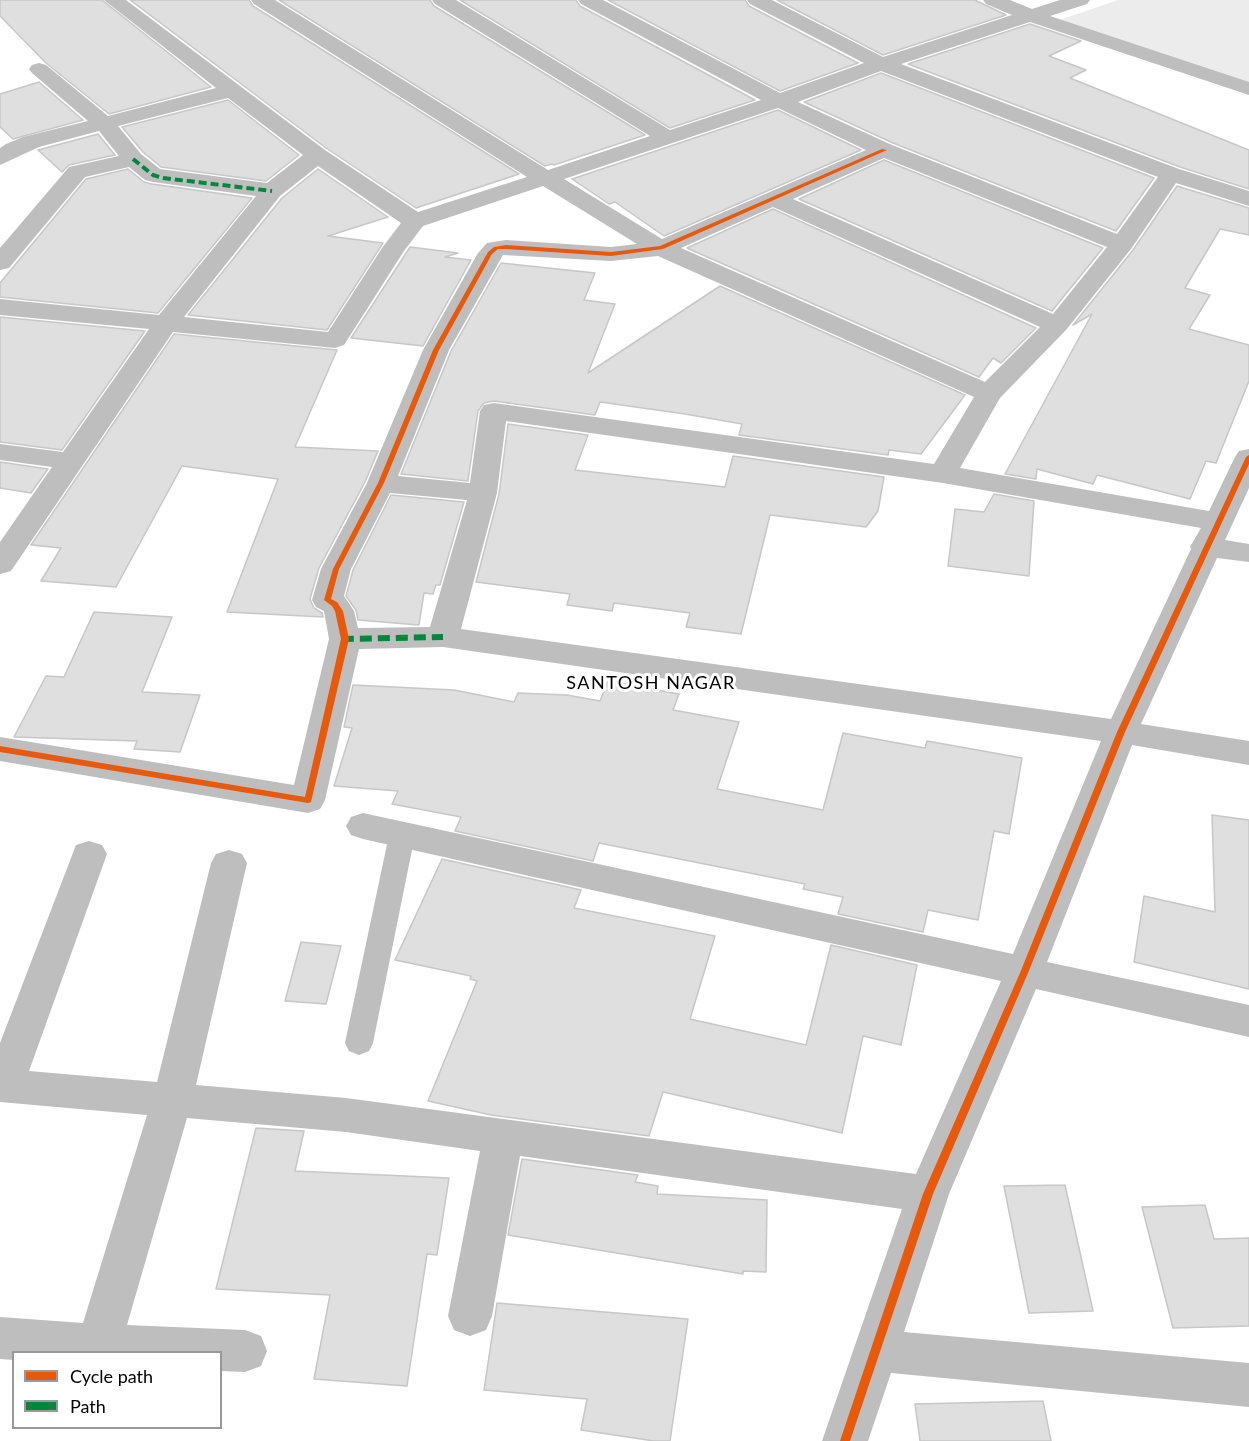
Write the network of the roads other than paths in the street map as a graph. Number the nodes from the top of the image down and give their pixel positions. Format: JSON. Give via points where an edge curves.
{"nodes":[{"id":1,"x":114,"y":0,"type":"edge"},
{"id":2,"x":261,"y":0,"type":"edge"},
{"id":3,"x":442,"y":0,"type":"edge"},
{"id":4,"x":588,"y":0,"type":"edge"},
{"id":5,"x":757,"y":0,"type":"edge"},
{"id":6,"x":993,"y":0,"type":"edge"},
{"id":7,"x":1080,"y":0,"type":"edge"},
{"id":8,"x":1031,"y":16,"type":"junction"},
{"id":9,"x":881,"y":64,"type":"junction"},
{"id":10,"x":39,"y":69,"type":"dead end"},
{"id":11,"x":1249,"y":89,"type":"edge"},
{"id":12,"x":233,"y":90,"type":"junction"},
{"id":13,"x":779,"y":101,"type":"junction"},
{"id":14,"x":105,"y":124,"type":"junction"},
{"id":15,"x":667,"y":137,"type":"junction"},
{"id":16,"x":884,"y":150,"type":"junction"},
{"id":17,"x":317,"y":155,"type":"junction"},
{"id":18,"x":0,"y":158,"type":"edge"},
{"id":19,"x":133,"y":159,"type":"junction"},
{"id":20,"x":1171,"y":174,"type":"junction"},
{"id":21,"x":544,"y":178,"type":"junction"},
{"id":22,"x":272,"y":191,"type":"junction"},
{"id":23,"x":772,"y":198,"type":"junction"},
{"id":24,"x":1249,"y":199,"type":"edge"},
{"id":25,"x":415,"y":220,"type":"junction"},
{"id":26,"x":1122,"y":244,"type":"junction"},
{"id":27,"x":661,"y":248,"type":"junction"},
{"id":28,"x":0,"y":263,"type":"edge"},
{"id":29,"x":0,"y":307,"type":"edge"},
{"id":30,"x":166,"y":323,"type":"junction"},
{"id":31,"x":1057,"y":325,"type":"junction"},
{"id":32,"x":989,"y":394,"type":"junction"},
{"id":33,"x":0,"y":452,"type":"edge"},
{"id":34,"x":1249,"y":457,"type":"edge"},
{"id":35,"x":69,"y":461,"type":"junction"},
{"id":36,"x":944,"y":474,"type":"junction"},
{"id":37,"x":381,"y":483,"type":"junction"},
{"id":38,"x":483,"y":493,"type":"junction"},
{"id":39,"x":1212,"y":535,"type":"junction"},
{"id":40,"x":1249,"y":553,"type":"edge"},
{"id":41,"x":0,"y":564,"type":"edge"},
{"id":42,"x":443,"y":637,"type":"junction"},
{"id":43,"x":345,"y":639,"type":"junction"},
{"id":44,"x":1121,"y":732,"type":"junction"},
{"id":45,"x":0,"y":749,"type":"edge"},
{"id":46,"x":1249,"y":753,"type":"edge"},
{"id":47,"x":363,"y":826,"type":"dead end"},
{"id":48,"x":402,"y":835,"type":"junction"},
{"id":49,"x":89,"y":854,"type":"dead end"},
{"id":50,"x":229,"y":863,"type":"dead end"},
{"id":51,"x":1024,"y":973,"type":"junction"},
{"id":52,"x":1249,"y":1021,"type":"edge"},
{"id":53,"x":358,"y":1043,"type":"dead end"},
{"id":54,"x":2,"y":1085,"type":"edge"},
{"id":55,"x":172,"y":1100,"type":"junction"},
{"id":56,"x":503,"y":1136,"type":"junction"},
{"id":57,"x":928,"y":1194,"type":"junction"},
{"id":58,"x":470,"y":1316,"type":"dead end"},
{"id":59,"x":0,"y":1338,"type":"edge"},
{"id":60,"x":99,"y":1345,"type":"junction"},
{"id":61,"x":874,"y":1350,"type":"junction"},
{"id":62,"x":245,"y":1352,"type":"dead end"},
{"id":63,"x":1249,"y":1385,"type":"edge"},
{"id":64,"x":845,"y":1441,"type":"edge"}],
"edges":[{"from":1,"to":12,"type":"street"},
{"from":2,"to":21,"type":"street"},
{"from":3,"to":15,"type":"street"},
{"from":4,"to":13,"type":"street"},
{"from":5,"to":9,"type":"street"},
{"from":6,"to":8,"type":"street"},
{"from":7,"to":8,"type":"street"},
{"from":8,"to":9,"type":"street"},
{"from":8,"to":11,"type":"street"},
{"from":9,"to":13,"type":"street"},
{"from":9,"to":20,"type":"street"},
{"from":10,"to":14,"type":"street"},
{"from":12,"to":14,"type":"street"},
{"from":12,"to":17,"type":"street"},
{"from":13,"to":15,"type":"street"},
{"from":13,"to":16,"type":"street"},
{"from":14,"to":18,"type":"street","via":[[31,142]]},
{"from":14,"to":19,"type":"street"},
{"from":15,"to":21,"type":"street"},
{"from":16,"to":23,"type":"street"},
{"from":16,"to":26,"type":"street"},
{"from":17,"to":22,"type":"street"},
{"from":17,"to":25,"type":"street"},
{"from":19,"to":22,"type":"street","via":[[163,178]]},
{"from":19,"to":28,"type":"street","via":[[77,172]]},
{"from":20,"to":24,"type":"street"},
{"from":20,"to":26,"type":"street"},
{"from":21,"to":25,"type":"street"},
{"from":21,"to":27,"type":"street"},
{"from":22,"to":30,"type":"street"},
{"from":23,"to":27,"type":"street"},
{"from":23,"to":31,"type":"street"},
{"from":25,"to":30,"type":"street","via":[[335,340]]},
{"from":26,"to":31,"type":"street"},
{"from":27,"to":32,"type":"street"},
{"from":27,"to":37,"type":"street","via":[[611,254],[506,247],[490,253],[436,350]]},
{"from":29,"to":30,"type":"street"},
{"from":30,"to":35,"type":"street"},
{"from":31,"to":32,"type":"street"},
{"from":32,"to":36,"type":"street"},
{"from":33,"to":35,"type":"street"},
{"from":34,"to":39,"type":"street"},
{"from":35,"to":41,"type":"street"},
{"from":36,"to":38,"type":"street","via":[[494,411]]},
{"from":36,"to":39,"type":"street"},
{"from":37,"to":38,"type":"street"},
{"from":37,"to":43,"type":"street","via":[[345,550],[327,600],[339,611]]},
{"from":38,"to":42,"type":"street"},
{"from":39,"to":40,"type":"street"},
{"from":39,"to":44,"type":"street"},
{"from":42,"to":43,"type":"street"},
{"from":42,"to":44,"type":"street"},
{"from":43,"to":45,"type":"street","via":[[308,800]]},
{"from":44,"to":46,"type":"street"},
{"from":44,"to":51,"type":"street"},
{"from":47,"to":48,"type":"street"},
{"from":48,"to":51,"type":"street"},
{"from":48,"to":53,"type":"lane"},
{"from":49,"to":54,"type":"street"},
{"from":50,"to":55,"type":"street"},
{"from":51,"to":52,"type":"street"},
{"from":51,"to":57,"type":"street"},
{"from":54,"to":55,"type":"street"},
{"from":55,"to":56,"type":"street","via":[[346,1115]]},
{"from":55,"to":60,"type":"street"},
{"from":56,"to":57,"type":"street"},
{"from":56,"to":58,"type":"street"},
{"from":57,"to":61,"type":"street"},
{"from":59,"to":60,"type":"street"},
{"from":60,"to":62,"type":"street"},
{"from":61,"to":63,"type":"street"},
{"from":61,"to":64,"type":"street"}]}
